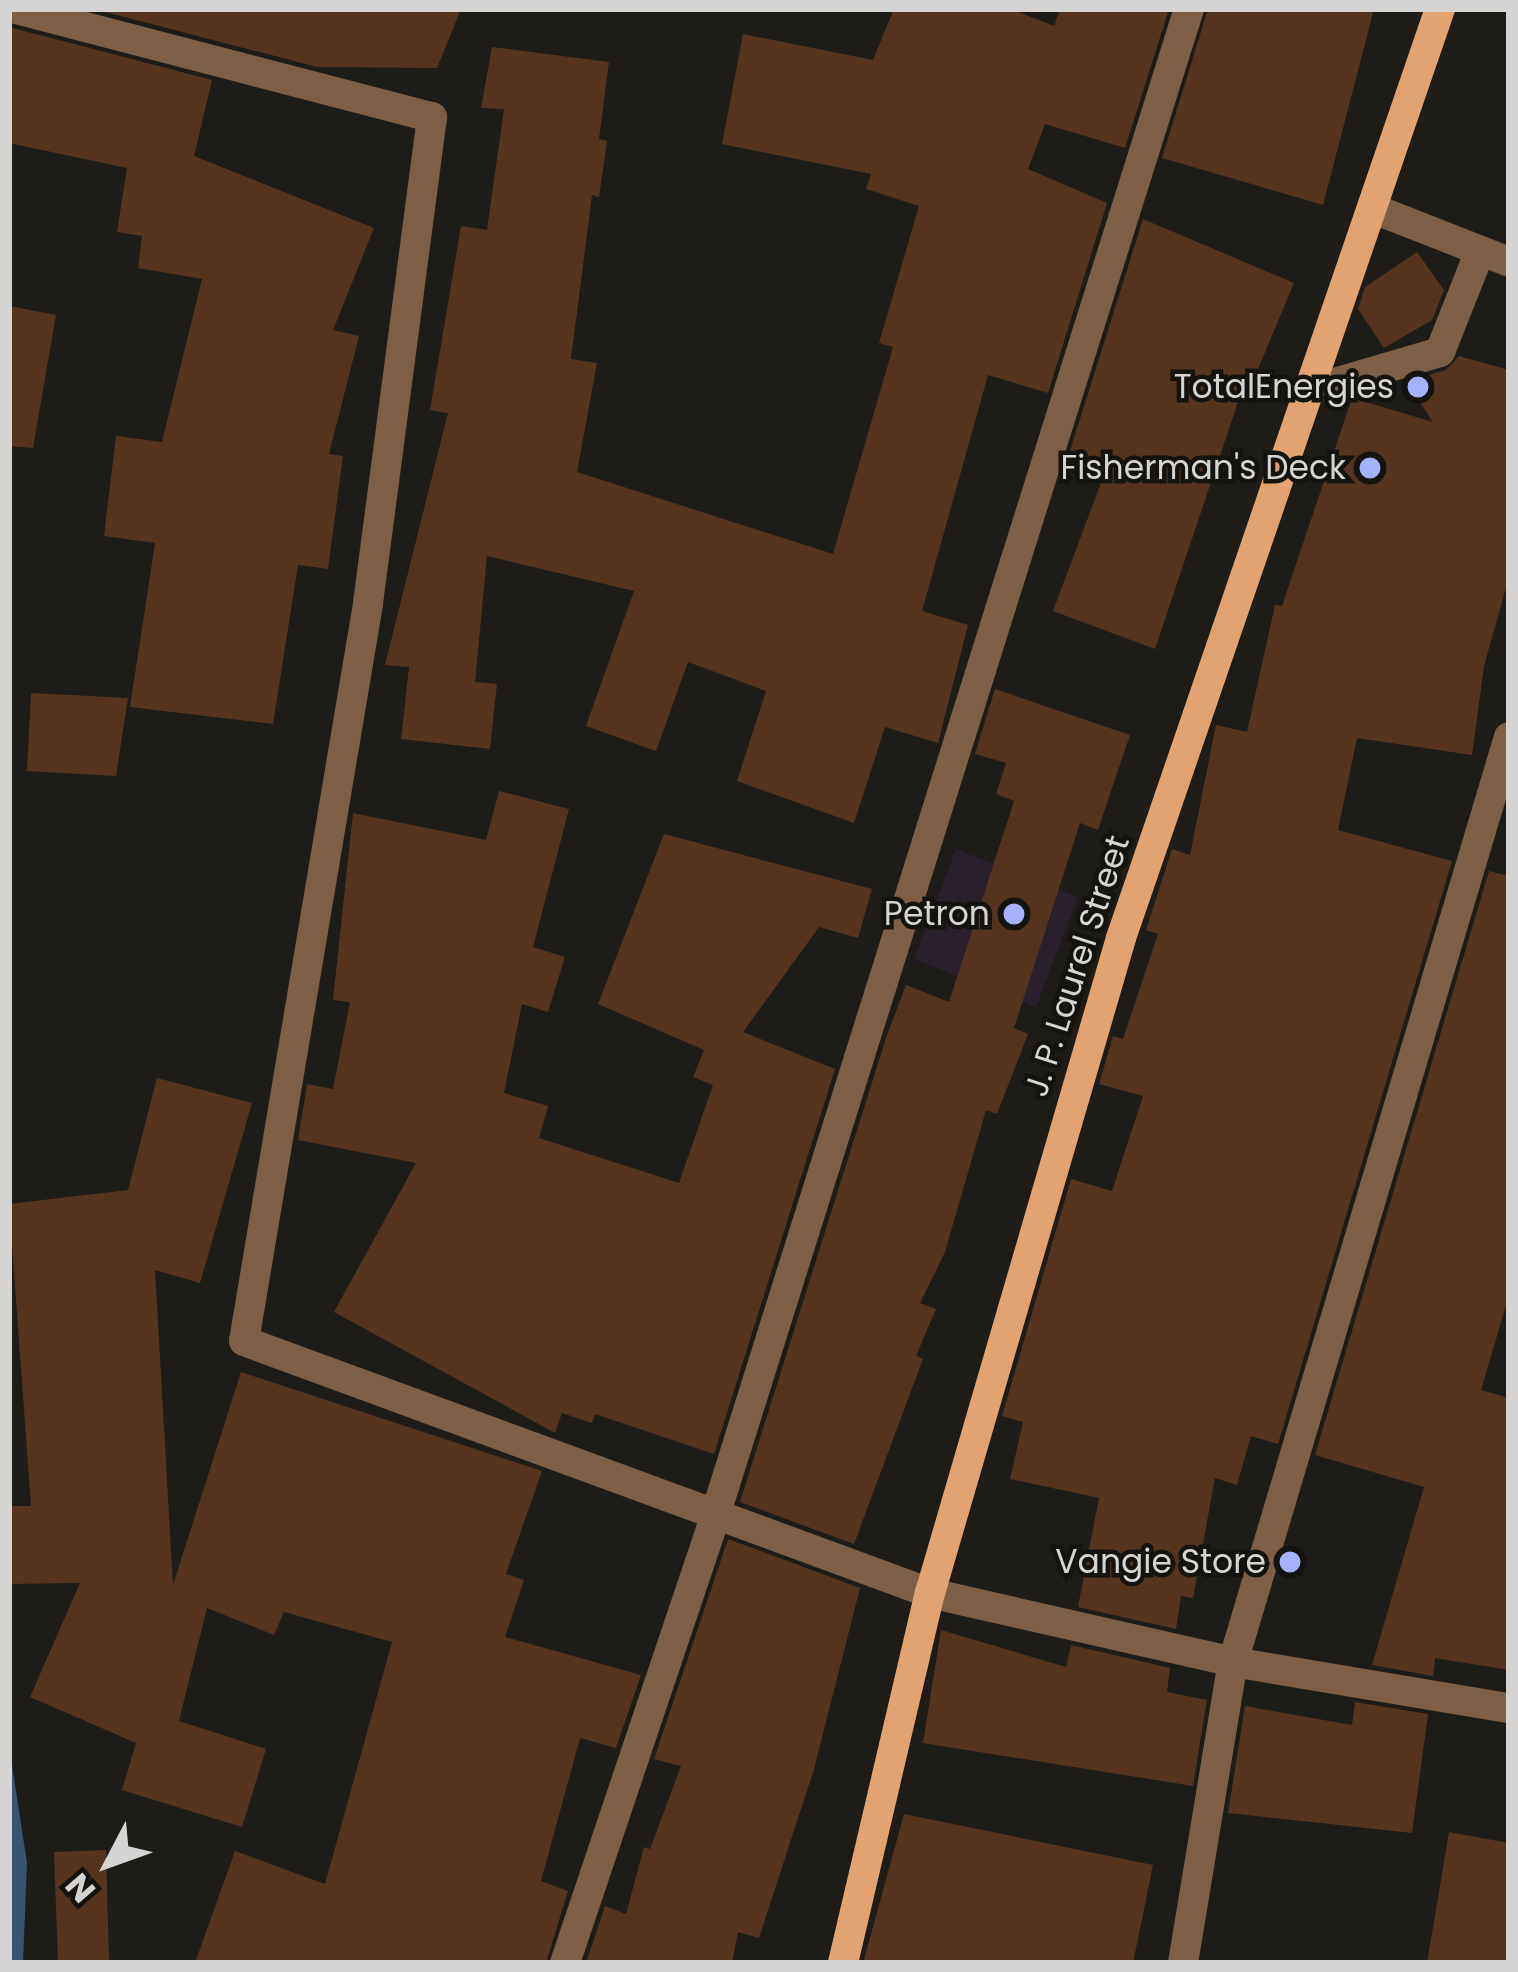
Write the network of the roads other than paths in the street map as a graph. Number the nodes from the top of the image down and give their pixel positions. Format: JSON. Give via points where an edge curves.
{"nodes":[{"id":1,"x":16,"y":9,"type":"edge"},
{"id":2,"x":1189,"y":9,"type":"edge"},
{"id":3,"x":1440,"y":9,"type":"edge"},
{"id":4,"x":1374,"y":209,"type":"junction"},
{"id":5,"x":1494,"y":257,"type":"edge"},
{"id":6,"x":1311,"y":390,"type":"junction"},
{"id":7,"x":1509,"y":737,"type":"edge"},
{"id":8,"x":714,"y":1519,"type":"junction"},
{"id":9,"x":930,"y":1593,"type":"junction"},
{"id":10,"x":1233,"y":1662,"type":"junction"},
{"id":11,"x":1509,"y":1708,"type":"edge"},
{"id":12,"x":565,"y":1963,"type":"edge"},
{"id":13,"x":842,"y":1963,"type":"edge"},
{"id":14,"x":1183,"y":1963,"type":"edge"}],
"edges":[{"from":1,"to":8,"type":"street","via":[[431,117],[368,604],[244,1341]]},
{"from":2,"to":8,"type":"street"},
{"from":3,"to":4,"type":"main road","name":"J. P. Laurel Street"},
{"from":4,"to":5,"type":"street"},
{"from":4,"to":6,"type":"main road","name":"J. P. Laurel Street"},
{"from":5,"to":6,"type":"street","via":[[1440,352]]},
{"from":6,"to":9,"type":"main road","name":"J. P. Laurel Street","via":[[1121,938]]},
{"from":7,"to":10,"type":"street"},
{"from":8,"to":9,"type":"street"},
{"from":8,"to":12,"type":"street"},
{"from":9,"to":10,"type":"street"},
{"from":9,"to":13,"type":"main road","name":"J. P. Laurel Street"},
{"from":10,"to":11,"type":"street"},
{"from":10,"to":14,"type":"street"}]}
